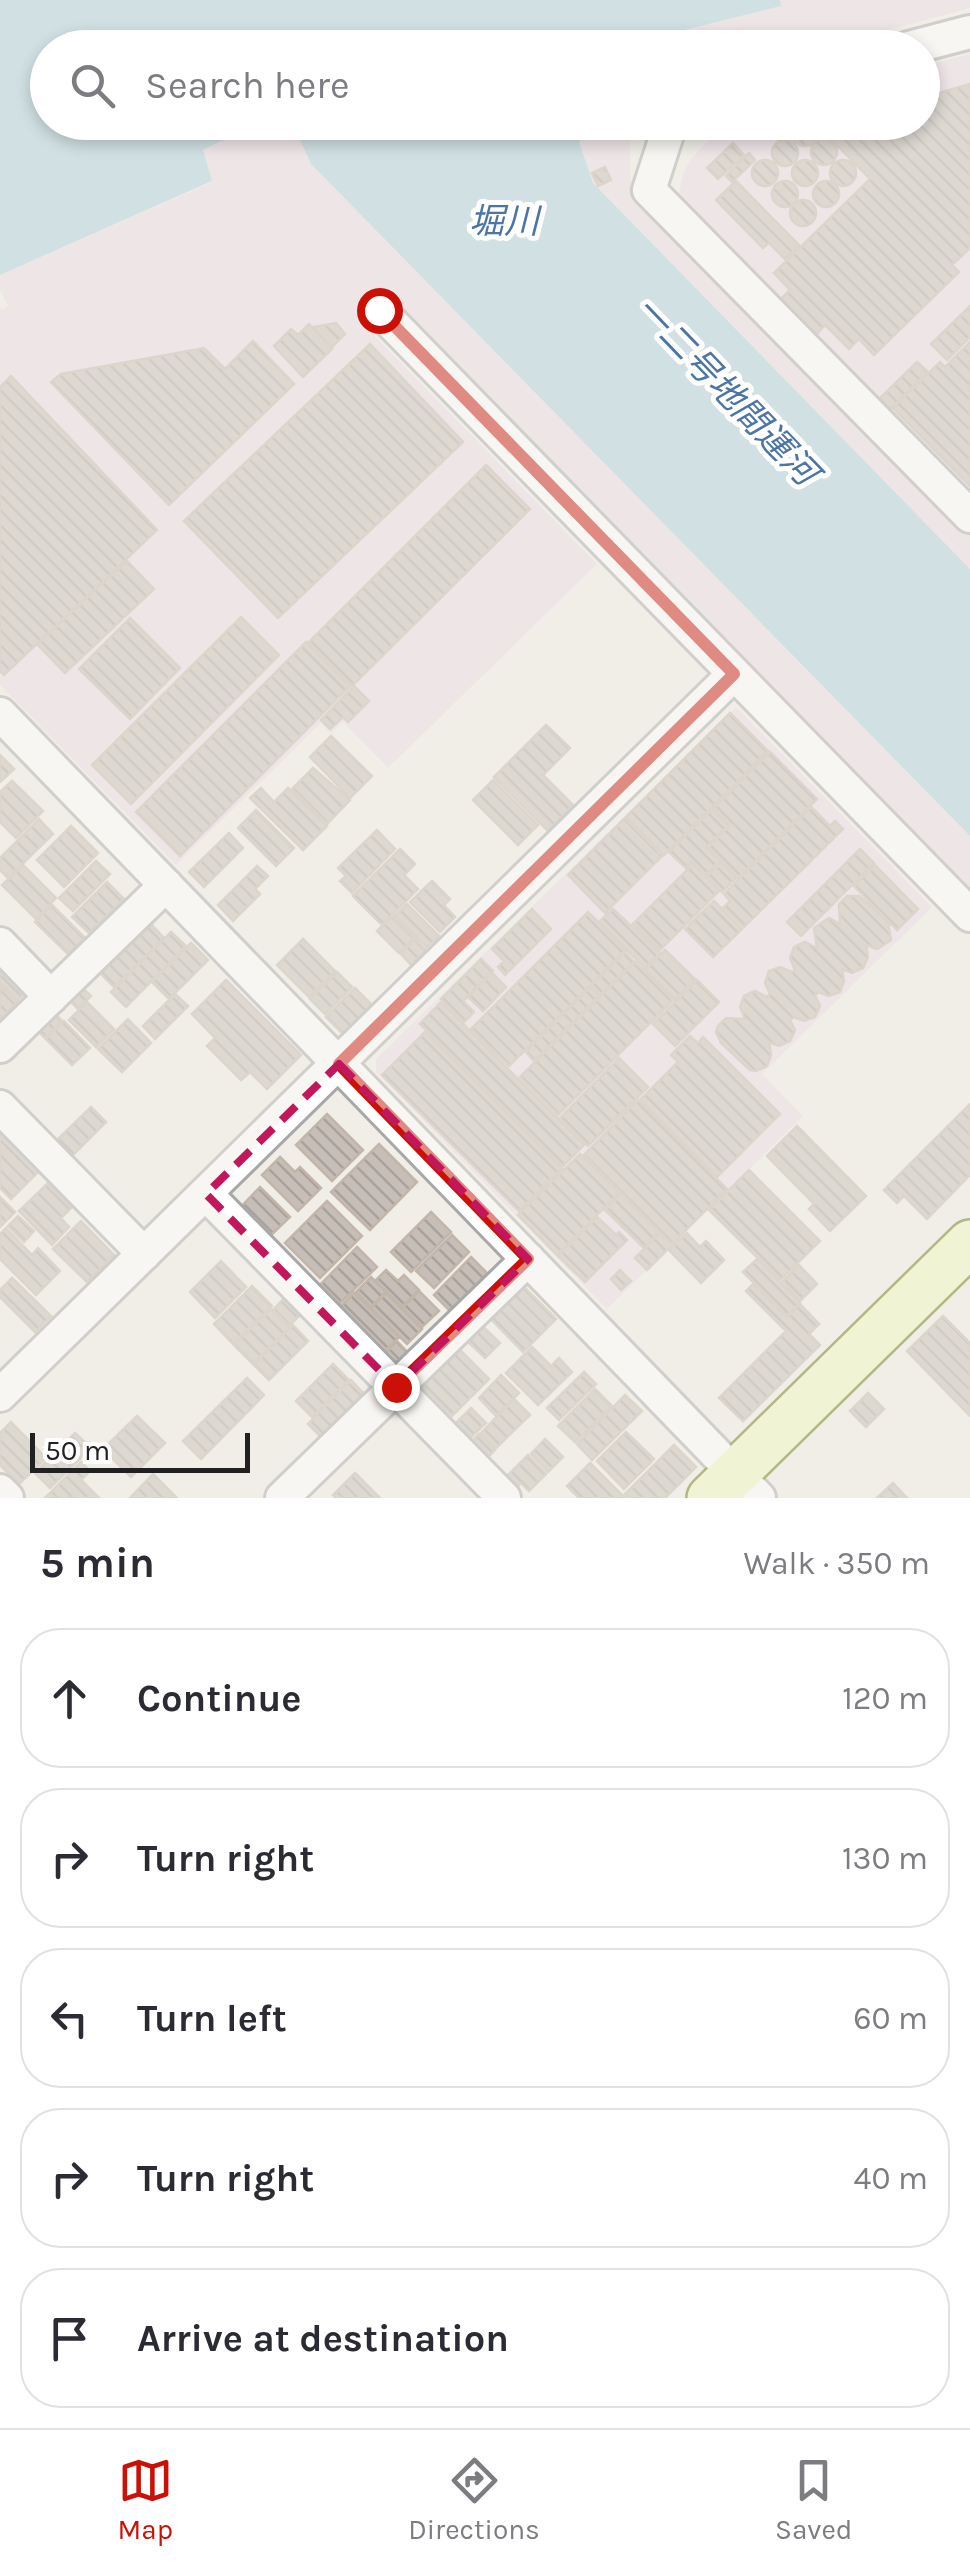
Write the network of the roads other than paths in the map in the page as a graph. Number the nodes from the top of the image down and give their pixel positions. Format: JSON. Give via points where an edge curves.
{"nodes":[{"id":1,"x":970,"y":32,"type":"edge"},
{"id":2,"x":940,"y":40,"type":"edge"},
{"id":3,"x":666,"y":140,"type":"edge"},
{"id":4,"x":379,"y":310,"type":"dead end"},
{"id":5,"x":970,"y":516,"type":"edge"},
{"id":6,"x":734,"y":674,"type":"junction"},
{"id":7,"x":0,"y":714,"type":"edge"},
{"id":8,"x":166,"y":885,"type":"junction"},
{"id":9,"x":970,"y":914,"type":"edge"},
{"id":10,"x":0,"y":944,"type":"edge"},
{"id":11,"x":51,"y":996,"type":"junction"},
{"id":12,"x":0,"y":1046,"type":"edge"},
{"id":13,"x":339,"y":1064,"type":"junction"},
{"id":14,"x":0,"y":1107,"type":"edge"},
{"id":15,"x":206,"y":1194,"type":"junction"},
{"id":16,"x":970,"y":1243,"type":"edge"},
{"id":17,"x":144,"y":1254,"type":"junction"},
{"id":18,"x":528,"y":1259,"type":"junction"},
{"id":19,"x":396,"y":1387,"type":"junction"},
{"id":20,"x":0,"y":1394,"type":"edge"},
{"id":21,"x":735,"y":1490,"type":"edge"},
{"id":22,"x":0,"y":1491,"type":"edge"},
{"id":23,"x":6,"y":1498,"type":"edge"},
{"id":24,"x":282,"y":1498,"type":"edge"},
{"id":25,"x":504,"y":1498,"type":"edge"}],
"edges":[{"from":1,"to":2,"type":"street"},
{"from":3,"to":5,"type":"street","via":[[649,190]]},
{"from":4,"to":6,"type":"street"},
{"from":6,"to":9,"type":"street"},
{"from":6,"to":13,"type":"street"},
{"from":7,"to":8,"type":"street"},
{"from":8,"to":11,"type":"street"},
{"from":8,"to":13,"type":"street"},
{"from":10,"to":11,"type":"street"},
{"from":11,"to":12,"type":"street"},
{"from":13,"to":15,"type":"street"},
{"from":13,"to":18,"type":"street"},
{"from":14,"to":17,"type":"street"},
{"from":15,"to":17,"type":"street"},
{"from":15,"to":19,"type":"street"},
{"from":16,"to":21,"type":"street"},
{"from":17,"to":20,"type":"street"},
{"from":18,"to":19,"type":"street"},
{"from":18,"to":21,"type":"street"},
{"from":19,"to":24,"type":"street"},
{"from":19,"to":25,"type":"street"},
{"from":22,"to":23,"type":"street"}]}
